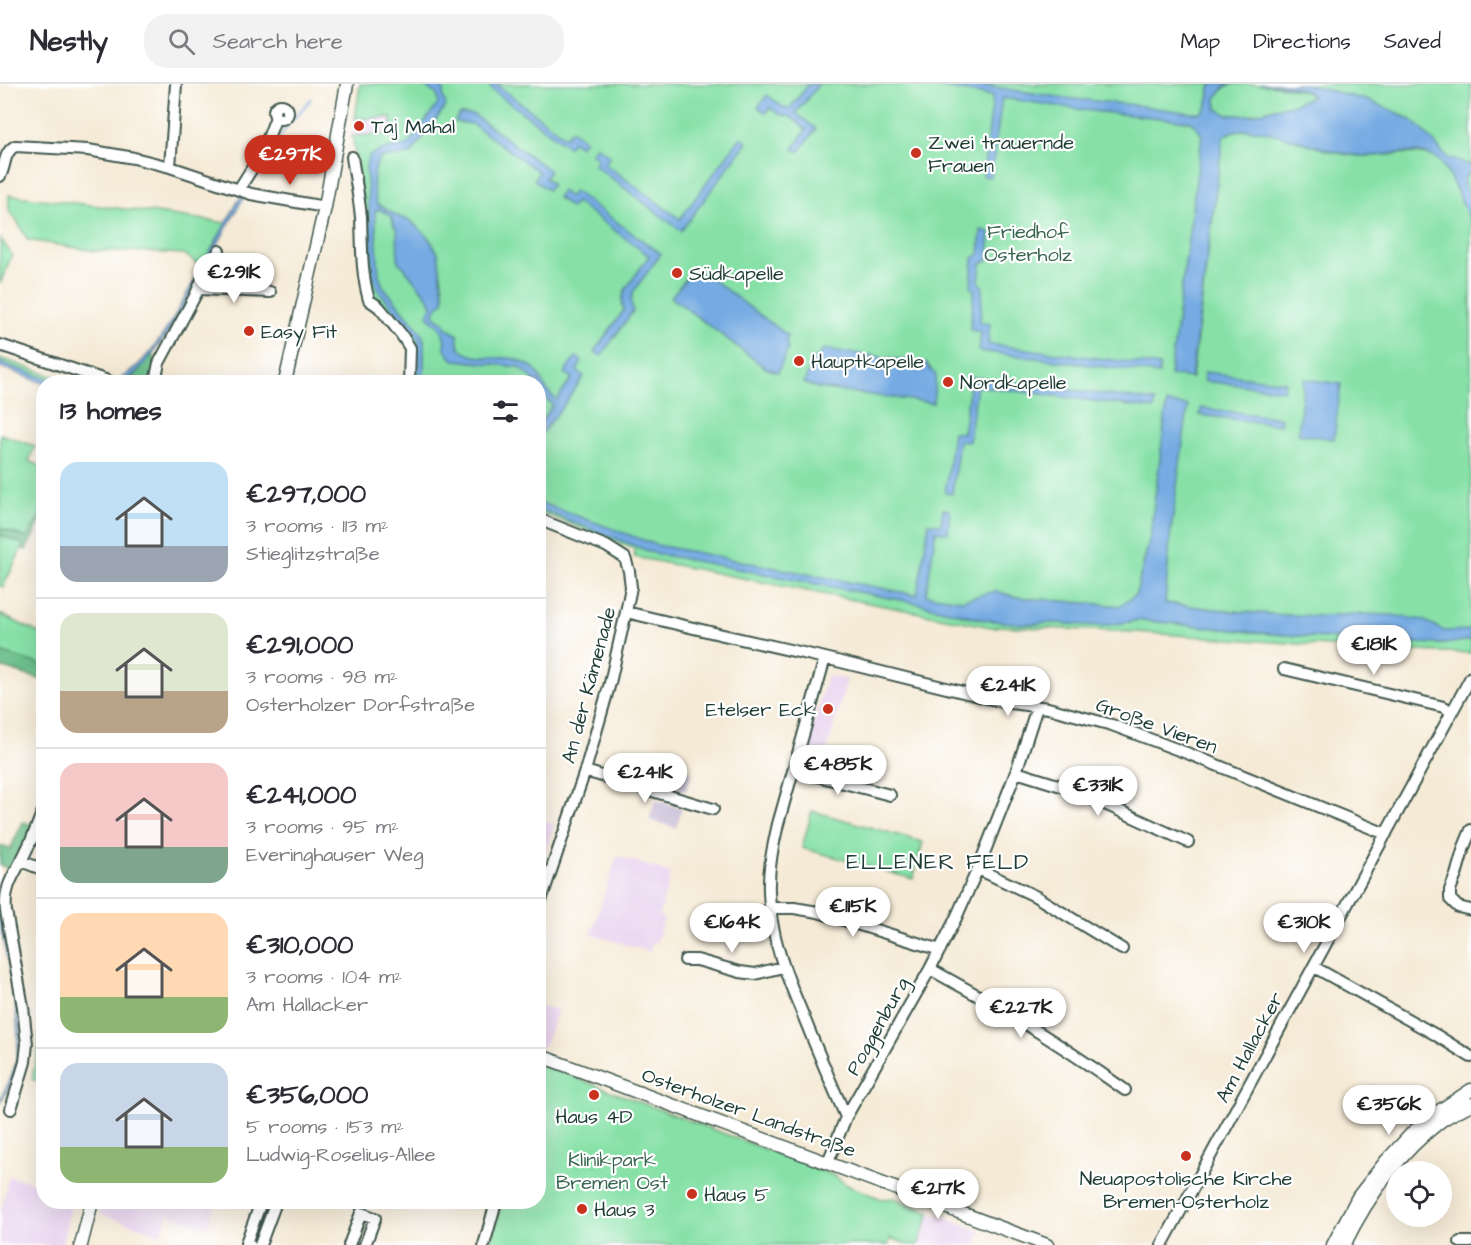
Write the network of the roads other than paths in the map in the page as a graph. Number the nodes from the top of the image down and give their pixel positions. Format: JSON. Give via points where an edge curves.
{"nodes":[{"id":1,"x":176,"y":84,"type":"edge"},
{"id":2,"x":347,"y":84,"type":"edge"},
{"id":3,"x":276,"y":117,"type":"dead end"},
{"id":4,"x":352,"y":157,"type":"dead end"},
{"id":5,"x":170,"y":167,"type":"junction"},
{"id":6,"x":0,"y":176,"type":"edge"},
{"id":7,"x":239,"y":189,"type":"junction"},
{"id":8,"x":325,"y":207,"type":"junction"},
{"id":9,"x":219,"y":251,"type":"dead end"},
{"id":10,"x":199,"y":289,"type":"junction"},
{"id":11,"x":270,"y":292,"type":"dead end"},
{"id":12,"x":0,"y":345,"type":"edge"},
{"id":13,"x":90,"y":375,"type":"edge"},
{"id":14,"x":156,"y":375,"type":"edge"},
{"id":15,"x":287,"y":375,"type":"edge"},
{"id":16,"x":409,"y":375,"type":"edge"},
{"id":17,"x":546,"y":522,"type":"edge"},
{"id":18,"x":626,"y":612,"type":"junction"},
{"id":19,"x":825,"y":658,"type":"junction"},
{"id":20,"x":1284,"y":669,"type":"dead end"},
{"id":21,"x":1471,"y":677,"type":"edge"},
{"id":22,"x":1037,"y":707,"type":"junction"},
{"id":23,"x":1452,"y":712,"type":"junction"},
{"id":24,"x":794,"y":770,"type":"junction"},
{"id":25,"x":585,"y":771,"type":"junction"},
{"id":26,"x":1016,"y":771,"type":"junction"},
{"id":27,"x":890,"y":795,"type":"dead end"},
{"id":28,"x":713,"y":809,"type":"dead end"},
{"id":29,"x":36,"y":828,"type":"edge"},
{"id":30,"x":1471,"y":830,"type":"edge"},
{"id":31,"x":1386,"y":834,"type":"junction"},
{"id":32,"x":1188,"y":842,"type":"dead end"},
{"id":33,"x":21,"y":861,"type":"junction"},
{"id":34,"x":36,"y":867,"type":"edge"},
{"id":35,"x":978,"y":869,"type":"junction"},
{"id":36,"x":546,"y":873,"type":"edge"},
{"id":37,"x":770,"y":908,"type":"junction"},
{"id":38,"x":1471,"y":910,"type":"edge"},
{"id":39,"x":1122,"y":949,"type":"dead end"},
{"id":40,"x":940,"y":950,"type":"junction"},
{"id":41,"x":685,"y":960,"type":"dead end"},
{"id":42,"x":783,"y":967,"type":"junction"},
{"id":43,"x":1314,"y":967,"type":"junction"},
{"id":44,"x":930,"y":969,"type":"junction"},
{"id":45,"x":1471,"y":1057,"type":"edge"},
{"id":46,"x":546,"y":1058,"type":"edge"},
{"id":47,"x":1125,"y":1090,"type":"dead end"},
{"id":48,"x":1471,"y":1090,"type":"edge"},
{"id":49,"x":1471,"y":1104,"type":"edge"},
{"id":50,"x":11,"y":1109,"type":"dead end"},
{"id":51,"x":846,"y":1117,"type":"junction"},
{"id":52,"x":828,"y":1162,"type":"junction"},
{"id":53,"x":90,"y":1209,"type":"edge"},
{"id":54,"x":258,"y":1209,"type":"edge"},
{"id":55,"x":273,"y":1209,"type":"edge"},
{"id":56,"x":494,"y":1209,"type":"edge"},
{"id":57,"x":81,"y":1245,"type":"edge"},
{"id":58,"x":250,"y":1245,"type":"edge"},
{"id":59,"x":260,"y":1245,"type":"edge"},
{"id":60,"x":350,"y":1245,"type":"edge"},
{"id":61,"x":365,"y":1245,"type":"edge"},
{"id":62,"x":484,"y":1245,"type":"edge"},
{"id":63,"x":1047,"y":1245,"type":"edge"},
{"id":64,"x":1162,"y":1245,"type":"edge"},
{"id":65,"x":1333,"y":1245,"type":"edge"},
{"id":66,"x":1344,"y":1245,"type":"edge"}],
"edges":[{"from":1,"to":5,"type":"street"},
{"from":2,"to":8,"type":"main road"},
{"from":3,"to":7,"type":"street","via":[[264,151]]},
{"from":4,"to":16,"type":"street","via":[[365,286],[369,300],[379,307],[410,348]]},
{"from":5,"to":6,"type":"street","via":[[88,150],[15,147],[6,155]]},
{"from":5,"to":7,"type":"street"},
{"from":7,"to":8,"type":"street"},
{"from":8,"to":15,"type":"main road"},
{"from":9,"to":10,"type":"street"},
{"from":10,"to":11,"type":"street"},
{"from":10,"to":14,"type":"street","via":[[159,363]]},
{"from":12,"to":13,"type":"street"},
{"from":17,"to":18,"type":"street","name":"An der Kämenade","via":[[606,546],[625,558],[631,587]]},
{"from":18,"to":19,"type":"street","name":"Große Vieren"},
{"from":18,"to":25,"type":"street","name":"An der Kämenade"},
{"from":19,"to":22,"type":"street","name":"Große Vieren"},
{"from":19,"to":24,"type":"street"},
{"from":20,"to":23,"type":"street"},
{"from":21,"to":23,"type":"street","name":"Am Hallacker"},
{"from":22,"to":26,"type":"street","name":"Poggenburg"},
{"from":22,"to":31,"type":"street","name":"Große Vieren","via":[[1112,725]]},
{"from":23,"to":31,"type":"street","name":"Am Hallacker"},
{"from":24,"to":27,"type":"street"},
{"from":24,"to":37,"type":"street","via":[[772,848]]},
{"from":25,"to":28,"type":"street"},
{"from":25,"to":36,"type":"street","name":"An der Kämenade"},
{"from":26,"to":32,"type":"street","via":[[1074,790]]},
{"from":26,"to":35,"type":"street","name":"Poggenburg"},
{"from":29,"to":33,"type":"street"},
{"from":30,"to":38,"type":"street","via":[[1450,890],[1450,899],[1458,907]]},
{"from":31,"to":43,"type":"street","name":"Am Hallacker"},
{"from":33,"to":34,"type":"street"},
{"from":33,"to":50,"type":"street","via":[[5,897],[27,1044]]},
{"from":35,"to":39,"type":"street","via":[[1035,897]]},
{"from":35,"to":40,"type":"street","name":"Poggenburg"},
{"from":37,"to":40,"type":"street","via":[[818,912]]},
{"from":37,"to":42,"type":"street"},
{"from":40,"to":44,"type":"street","name":"Poggenburg"},
{"from":41,"to":42,"type":"street","via":[[755,974]]},
{"from":42,"to":51,"type":"street"},
{"from":43,"to":45,"type":"street"},
{"from":43,"to":64,"type":"street","name":"Am Hallacker"},
{"from":44,"to":47,"type":"street","via":[[986,999]]},
{"from":44,"to":51,"type":"street","name":"Poggenburg"},
{"from":46,"to":52,"type":"main road","name":"Osterholzer Landstraße"},
{"from":48,"to":65,"type":"main road","via":[[1433,1115],[1387,1160],[1358,1197]]},
{"from":49,"to":66,"type":"main road","via":[[1443,1119],[1393,1168]]},
{"from":51,"to":52,"type":"street","name":"Poggenburg"},
{"from":52,"to":63,"type":"main road","name":"Osterholzer Landstraße"},
{"from":53,"to":57,"type":"main road"},
{"from":54,"to":58,"type":"street","via":[[246,1244]]},
{"from":55,"to":59,"type":"street"},
{"from":56,"to":62,"type":"street"},
{"from":60,"to":61,"type":"street","via":[[361,1213],[375,1218]]}]}
